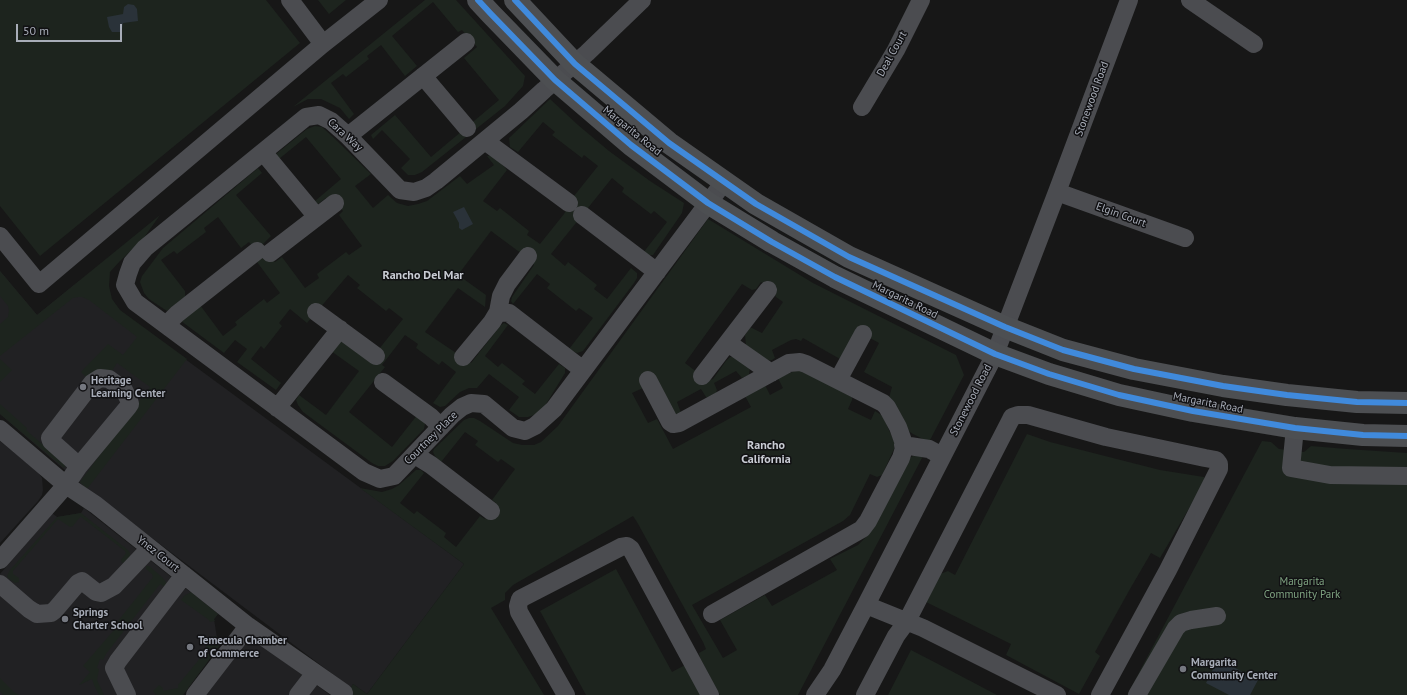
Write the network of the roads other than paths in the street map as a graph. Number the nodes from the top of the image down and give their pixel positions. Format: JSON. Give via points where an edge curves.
{"nodes":[{"id":1,"x":290,"y":0,"type":"edge"},
{"id":2,"x":379,"y":0,"type":"edge"},
{"id":3,"x":478,"y":0,"type":"edge"},
{"id":4,"x":515,"y":0,"type":"edge"},
{"id":5,"x":642,"y":0,"type":"edge"},
{"id":6,"x":921,"y":0,"type":"edge"},
{"id":7,"x":1129,"y":0,"type":"edge"},
{"id":8,"x":1190,"y":0,"type":"edge"},
{"id":9,"x":466,"y":42,"type":"dead end"},
{"id":10,"x":323,"y":44,"type":"junction"},
{"id":11,"x":1254,"y":44,"type":"dead end"},
{"id":12,"x":575,"y":64,"type":"junction"},
{"id":13,"x":423,"y":76,"type":"junction"},
{"id":14,"x":555,"y":80,"type":"junction"},
{"id":15,"x":862,"y":107,"type":"dead end"},
{"id":16,"x":467,"y":128,"type":"dead end"},
{"id":17,"x":348,"y":136,"type":"junction"},
{"id":18,"x":485,"y":141,"type":"junction"},
{"id":19,"x":263,"y":152,"type":"junction"},
{"id":20,"x":724,"y":182,"type":"junction"},
{"id":21,"x":1057,"y":192,"type":"junction"},
{"id":22,"x":335,"y":203,"type":"dead end"},
{"id":23,"x":569,"y":203,"type":"dead end"},
{"id":24,"x":708,"y":203,"type":"junction"},
{"id":25,"x":582,"y":215,"type":"dead end"},
{"id":26,"x":317,"y":217,"type":"junction"},
{"id":27,"x":0,"y":236,"type":"edge"},
{"id":28,"x":1184,"y":238,"type":"dead end"},
{"id":29,"x":528,"y":256,"type":"dead end"},
{"id":30,"x":657,"y":272,"type":"junction"},
{"id":31,"x":125,"y":285,"type":"joint"},
{"id":32,"x":768,"y":290,"type":"dead end"},
{"id":33,"x":316,"y":312,"type":"dead end"},
{"id":34,"x":498,"y":312,"type":"junction"},
{"id":35,"x":166,"y":325,"type":"junction"},
{"id":36,"x":1005,"y":327,"type":"junction"},
{"id":37,"x":340,"y":329,"type":"junction"},
{"id":38,"x":863,"y":334,"type":"dead end"},
{"id":39,"x":728,"y":342,"type":"junction"},
{"id":40,"x":995,"y":354,"type":"junction"},
{"id":41,"x":376,"y":356,"type":"dead end"},
{"id":42,"x":463,"y":358,"type":"dead end"},
{"id":43,"x":584,"y":370,"type":"junction"},
{"id":44,"x":771,"y":373,"type":"junction"},
{"id":45,"x":702,"y":376,"type":"dead end"},
{"id":46,"x":648,"y":380,"type":"dead end"},
{"id":47,"x":838,"y":380,"type":"junction"},
{"id":48,"x":384,"y":382,"type":"dead end"},
{"id":49,"x":1407,"y":404,"type":"edge"},
{"id":50,"x":277,"y":408,"type":"junction"},
{"id":51,"x":441,"y":427,"type":"junction"},
{"id":52,"x":1295,"y":428,"type":"junction"},
{"id":53,"x":0,"y":429,"type":"edge"},
{"id":54,"x":1407,"y":436,"type":"edge"},
{"id":55,"x":903,"y":445,"type":"junction"},
{"id":56,"x":415,"y":455,"type":"junction"},
{"id":57,"x":942,"y":456,"type":"junction"},
{"id":58,"x":79,"y":466,"type":"junction"},
{"id":59,"x":1407,"y":476,"type":"edge"},
{"id":60,"x":66,"y":485,"type":"junction"},
{"id":61,"x":491,"y":511,"type":"dead end"},
{"id":62,"x":150,"y":548,"type":"junction"},
{"id":63,"x":0,"y":560,"type":"edge"},
{"id":64,"x":184,"y":575,"type":"junction"},
{"id":65,"x":0,"y":584,"type":"edge"},
{"id":66,"x":866,"y":605,"type":"junction"},
{"id":67,"x":712,"y":614,"type":"dead end"},
{"id":68,"x":1217,"y":616,"type":"dead end"},
{"id":69,"x":907,"y":621,"type":"junction"},
{"id":70,"x":248,"y":626,"type":"junction"},
{"id":71,"x":315,"y":673,"type":"junction"},
{"id":72,"x":344,"y":693,"type":"dead end"},
{"id":73,"x":127,"y":695,"type":"edge"},
{"id":74,"x":195,"y":695,"type":"edge"},
{"id":75,"x":298,"y":695,"type":"edge"},
{"id":76,"x":566,"y":695,"type":"edge"},
{"id":77,"x":710,"y":695,"type":"edge"},
{"id":78,"x":815,"y":695,"type":"edge"},
{"id":79,"x":865,"y":695,"type":"edge"},
{"id":80,"x":1057,"y":695,"type":"edge"},
{"id":81,"x":1100,"y":695,"type":"edge"},
{"id":82,"x":1138,"y":695,"type":"edge"}],
"edges":[{"from":1,"to":10,"type":"street"},
{"from":2,"to":10,"type":"street"},
{"from":3,"to":14,"type":"main road","name":"Margarita Road"},
{"from":4,"to":12,"type":"main road","name":"Margarita Road"},
{"from":5,"to":12,"type":"street","name":"Cara Way"},
{"from":6,"to":15,"type":"street","name":"Deal Court","via":[[896,50]]},
{"from":7,"to":21,"type":"street","name":"Stonewood Road"},
{"from":8,"to":11,"type":"street"},
{"from":9,"to":13,"type":"street"},
{"from":10,"to":27,"type":"street","via":[[38,284]]},
{"from":12,"to":14,"type":"street","name":"Cara Way"},
{"from":12,"to":20,"type":"main road","name":"Margarita Road","via":[[669,143]]},
{"from":13,"to":16,"type":"street"},
{"from":13,"to":17,"type":"street"},
{"from":14,"to":18,"type":"street","name":"Cara Way"},
{"from":14,"to":24,"type":"main road","name":"Margarita Road","via":[[631,145]]},
{"from":17,"to":18,"type":"street","name":"Cara Way","via":[[400,190],[414,192],[436,181]]},
{"from":17,"to":19,"type":"street","name":"Cara Way","via":[[331,121],[319,115],[306,117]]},
{"from":18,"to":23,"type":"street"},
{"from":19,"to":26,"type":"street"},
{"from":19,"to":31,"type":"street","name":"Cara Way","via":[[145,248],[132,263]]},
{"from":20,"to":24,"type":"street","name":"Courtney Place"},
{"from":20,"to":36,"type":"main road","name":"Margarita Road","via":[[756,204],[849,257]]},
{"from":21,"to":28,"type":"street","name":"Elgin Court"},
{"from":21,"to":36,"type":"street","name":"Stonewood Road"},
{"from":22,"to":26,"type":"street"},
{"from":24,"to":30,"type":"street","name":"Courtney Place"},
{"from":24,"to":40,"type":"main road","name":"Margarita Road","via":[[835,277]]},
{"from":25,"to":30,"type":"street"},
{"from":26,"to":35,"type":"street","via":[[263,252],[177,314]]},
{"from":29,"to":34,"type":"street","via":[[507,284],[501,296]]},
{"from":30,"to":43,"type":"street","name":"Courtney Place"},
{"from":31,"to":35,"type":"street","name":"Courtney Place","via":[[135,302]]},
{"from":32,"to":39,"type":"street"},
{"from":33,"to":37,"type":"street"},
{"from":34,"to":42,"type":"street"},
{"from":34,"to":43,"type":"street","via":[[509,314]]},
{"from":35,"to":50,"type":"street","name":"Courtney Place"},
{"from":36,"to":40,"type":"street","name":"Stonewood Road"},
{"from":36,"to":49,"type":"main road","name":"Margarita Road","via":[[1063,350],[1134,369],[1216,385],[1357,402]]},
{"from":37,"to":41,"type":"street"},
{"from":37,"to":50,"type":"street"},
{"from":38,"to":47,"type":"street"},
{"from":39,"to":44,"type":"street"},
{"from":39,"to":45,"type":"street"},
{"from":40,"to":52,"type":"main road","name":"Margarita Road","via":[[1049,374],[1119,395],[1256,423]]},
{"from":40,"to":57,"type":"street","name":"Stonewood Road"},
{"from":43,"to":51,"type":"street","name":"Courtney Place","via":[[554,409],[535,426],[525,431],[513,428],[484,404],[471,403],[462,407]]},
{"from":44,"to":46,"type":"street","via":[[673,424]]},
{"from":44,"to":47,"type":"street","via":[[789,363],[800,362]]},
{"from":47,"to":55,"type":"street","via":[[887,407],[898,427]]},
{"from":48,"to":51,"type":"street","via":[[432,417]]},
{"from":50,"to":56,"type":"street","name":"Courtney Place","via":[[364,472],[380,479],[394,476]]},
{"from":51,"to":56,"type":"street","name":"Courtney Place"},
{"from":52,"to":54,"type":"main road","name":"Margarita Road","via":[[1364,435]]},
{"from":52,"to":59,"type":"street","via":[[1291,468],[1330,475]]},
{"from":53,"to":60,"type":"street","name":"Ynez Court"},
{"from":55,"to":57,"type":"street","via":[[929,449]]},
{"from":55,"to":67,"type":"street","via":[[901,458],[862,529]]},
{"from":56,"to":61,"type":"street"},
{"from":57,"to":66,"type":"street","name":"Stonewood Road"},
{"from":58,"to":58,"type":"street","via":[[50,438],[92,383],[100,378],[109,379],[124,390],[130,404]]},
{"from":58,"to":60,"type":"street"},
{"from":60,"to":62,"type":"street","name":"Ynez Court"},
{"from":60,"to":63,"type":"street"},
{"from":62,"to":64,"type":"street","name":"Ynez Court"},
{"from":62,"to":65,"type":"street","via":[[114,586],[101,593],[82,581],[78,582],[51,613],[37,614]]},
{"from":64,"to":70,"type":"street","name":"Ynez Court"},
{"from":64,"to":73,"type":"street","via":[[114,668]]},
{"from":66,"to":69,"type":"street"},
{"from":66,"to":78,"type":"street","name":"Stonewood Road","via":[[832,670]]},
{"from":68,"to":82,"type":"street","via":[[1191,620],[1176,628]]},
{"from":69,"to":79,"type":"street","via":[[896,636]]},
{"from":69,"to":80,"type":"street"},
{"from":69,"to":81,"type":"street","via":[[1012,417],[1028,415],[1112,439],[1216,460],[1219,469]]},
{"from":70,"to":71,"type":"street","name":"Ynez Court"},
{"from":70,"to":74,"type":"street"},
{"from":71,"to":72,"type":"street","name":"Ynez Court"},
{"from":71,"to":75,"type":"street"},
{"from":76,"to":77,"type":"street","via":[[519,612],[520,599],[627,546],[631,549]]}]}
